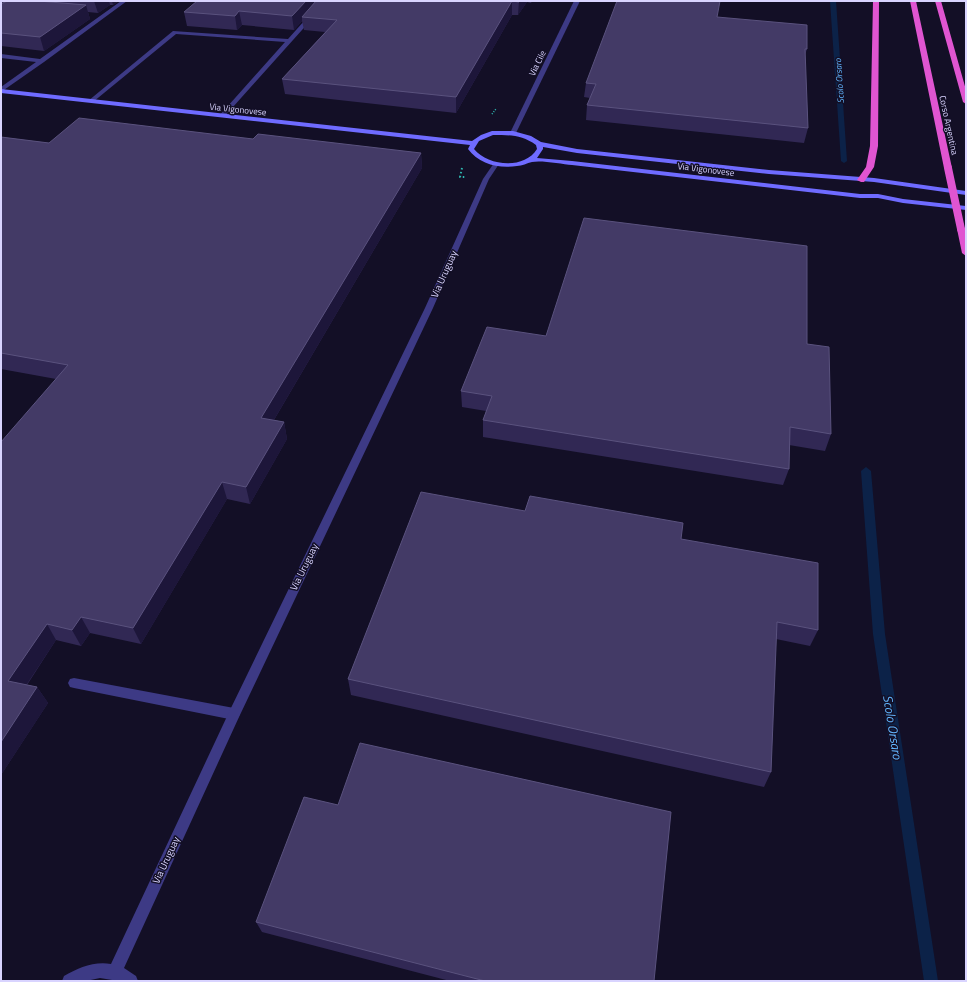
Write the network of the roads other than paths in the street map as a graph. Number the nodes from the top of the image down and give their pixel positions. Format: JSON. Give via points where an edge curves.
{"nodes":[{"id":1,"x":124,"y":1,"type":"edge"},
{"id":2,"x":325,"y":1,"type":"edge"},
{"id":3,"x":577,"y":1,"type":"edge"},
{"id":4,"x":876,"y":1,"type":"edge"},
{"id":5,"x":913,"y":1,"type":"edge"},
{"id":6,"x":938,"y":1,"type":"edge"},
{"id":7,"x":93,"y":17,"type":"dead end"},
{"id":8,"x":101,"y":17,"type":"junction"},
{"id":9,"x":290,"y":41,"type":"junction"},
{"id":10,"x":1,"y":56,"type":"edge"},
{"id":11,"x":42,"y":61,"type":"junction"},
{"id":12,"x":1,"y":90,"type":"edge"},
{"id":13,"x":91,"y":101,"type":"junction"},
{"id":14,"x":966,"y":102,"type":"edge"},
{"id":15,"x":222,"y":116,"type":"junction"},
{"id":16,"x":513,"y":133,"type":"junction"},
{"id":17,"x":473,"y":143,"type":"junction"},
{"id":18,"x":538,"y":144,"type":"junction"},
{"id":19,"x":532,"y":160,"type":"junction"},
{"id":20,"x":496,"y":164,"type":"junction"},
{"id":21,"x":865,"y":185,"type":"junction"},
{"id":22,"x":966,"y":193,"type":"edge"},
{"id":23,"x":878,"y":196,"type":"junction"},
{"id":24,"x":966,"y":208,"type":"edge"},
{"id":25,"x":966,"y":253,"type":"edge"},
{"id":26,"x":74,"y":683,"type":"dead end"},
{"id":27,"x":234,"y":714,"type":"junction"},
{"id":28,"x":115,"y":971,"type":"junction"},
{"id":29,"x":69,"y":981,"type":"edge"},
{"id":30,"x":131,"y":981,"type":"edge"}],
"edges":[{"from":1,"to":8,"type":"street"},
{"from":2,"to":9,"type":"street"},
{"from":3,"to":16,"type":"street","name":"Via Cile"},
{"from":4,"to":21,"type":"highway","via":[[874,146]]},
{"from":5,"to":25,"type":"highway","name":"Corso Argentina","bridge":true},
{"from":6,"to":14,"type":"highway"},
{"from":7,"to":8,"type":"street"},
{"from":8,"to":11,"type":"street"},
{"from":9,"to":13,"type":"street","via":[[175,32]]},
{"from":9,"to":15,"type":"street"},
{"from":10,"to":11,"type":"street"},
{"from":11,"to":12,"type":"street"},
{"from":12,"to":13,"type":"main road","name":"Via Vigonovese"},
{"from":13,"to":15,"type":"main road","name":"Via Vigonovese"},
{"from":15,"to":17,"type":"main road","name":"Via Vigonovese"},
{"from":16,"to":17,"type":"main road","name":"Via Vigonovese","via":[[492,133]]},
{"from":16,"to":18,"type":"main road","name":"Via Vigonovese","via":[[529,137]]},
{"from":17,"to":20,"type":"main road","name":"Via Vigonovese","via":[[473,154],[486,162]]},
{"from":18,"to":19,"type":"main road","via":[[539,153]]},
{"from":18,"to":21,"type":"main road","name":"Via Vigonovese","via":[[577,151]]},
{"from":19,"to":20,"type":"main road","name":"Via Vigonovese","via":[[516,164]]},
{"from":19,"to":23,"type":"main road","name":"Via Vigonovese"},
{"from":20,"to":27,"type":"street","name":"Via Uruguay","via":[[486,179],[429,308]]},
{"from":21,"to":22,"type":"main road","name":"Via Vigonovese","via":[[874,180]]},
{"from":21,"to":23,"type":"main road","name":"Via Vigonovese"},
{"from":23,"to":24,"type":"main road","name":"Via Vigonovese","via":[[903,202]]},
{"from":26,"to":27,"type":"street"},
{"from":27,"to":28,"type":"street","name":"Via Uruguay"},
{"from":28,"to":29,"type":"street","via":[[84,973]]},
{"from":28,"to":30,"type":"street"}]}
